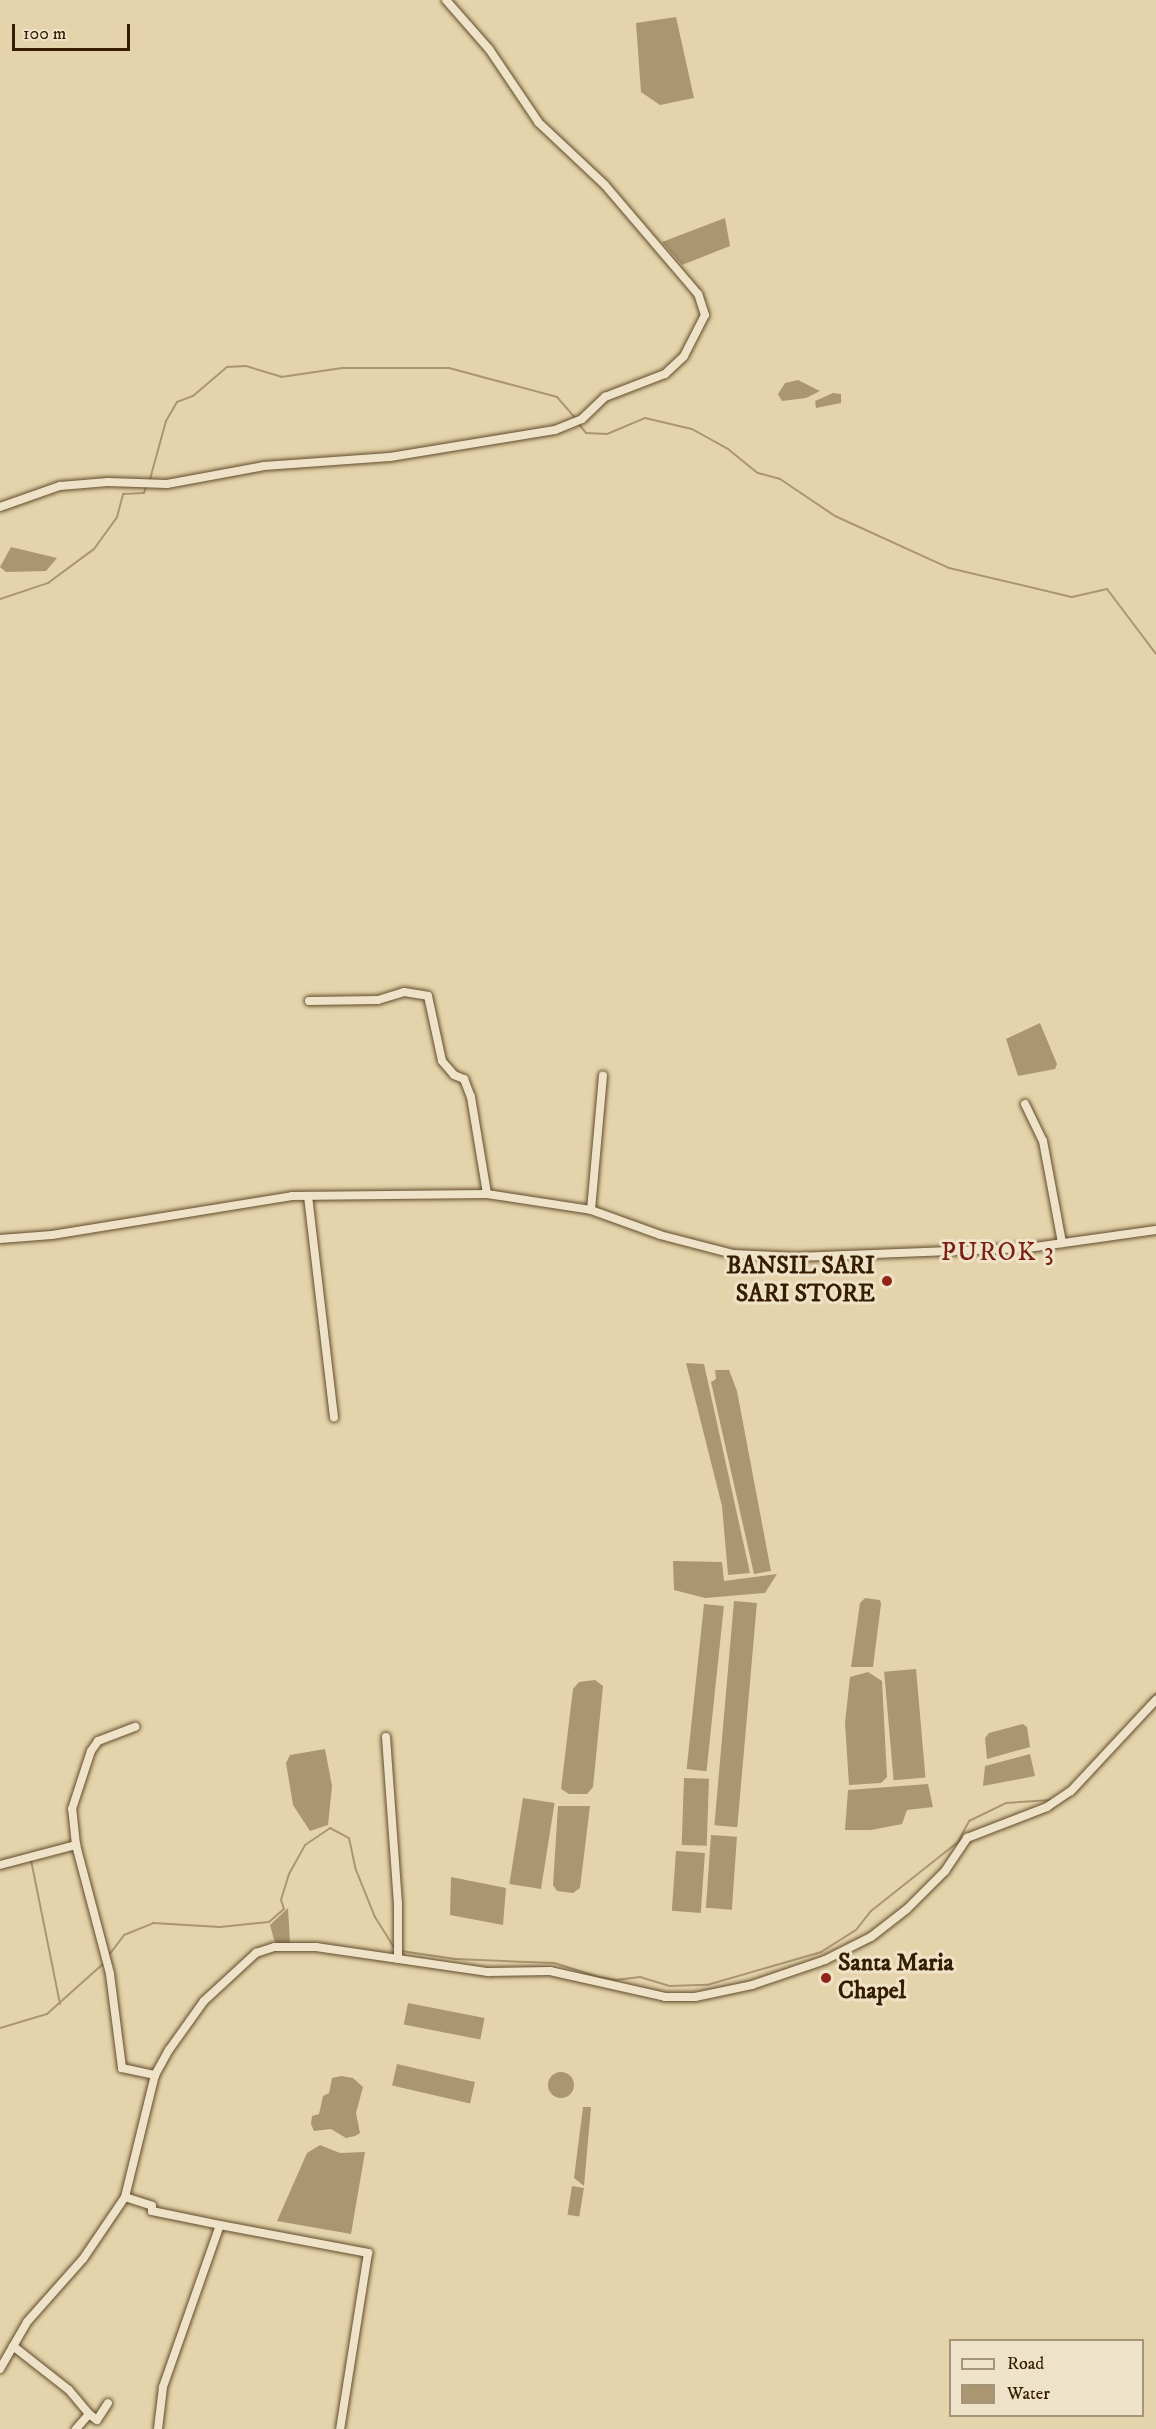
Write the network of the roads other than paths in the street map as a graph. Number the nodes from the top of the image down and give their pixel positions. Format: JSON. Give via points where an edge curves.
{"nodes":[{"id":1,"x":446,"y":0,"type":"edge"},
{"id":2,"x":0,"y":507,"type":"edge"},
{"id":3,"x":309,"y":1001,"type":"dead end"},
{"id":4,"x":603,"y":1076,"type":"dead end"},
{"id":5,"x":1025,"y":1104,"type":"dead end"},
{"id":6,"x":487,"y":1194,"type":"junction"},
{"id":7,"x":308,"y":1196,"type":"junction"},
{"id":8,"x":591,"y":1210,"type":"junction"},
{"id":9,"x":1156,"y":1230,"type":"edge"},
{"id":10,"x":0,"y":1239,"type":"edge"},
{"id":11,"x":1062,"y":1243,"type":"junction"},
{"id":12,"x":334,"y":1417,"type":"dead end"},
{"id":13,"x":1156,"y":1700,"type":"edge"},
{"id":14,"x":135,"y":1727,"type":"dead end"},
{"id":15,"x":386,"y":1737,"type":"dead end"},
{"id":16,"x":76,"y":1845,"type":"junction"},
{"id":17,"x":0,"y":1865,"type":"edge"},
{"id":18,"x":398,"y":1959,"type":"junction"},
{"id":19,"x":155,"y":2075,"type":"junction"},
{"id":20,"x":125,"y":2197,"type":"junction"},
{"id":21,"x":220,"y":2225,"type":"junction"},
{"id":22,"x":13,"y":2346,"type":"junction"},
{"id":23,"x":0,"y":2368,"type":"edge"},
{"id":24,"x":108,"y":2403,"type":"dead end"},
{"id":25,"x":89,"y":2414,"type":"junction"},
{"id":26,"x":76,"y":2429,"type":"edge"},
{"id":27,"x":158,"y":2429,"type":"edge"},
{"id":28,"x":340,"y":2429,"type":"edge"}],
"edges":[{"from":1,"to":2,"type":"street","via":[[489,49],[539,123],[604,185],[705,306],[694,342],[665,374],[605,397],[571,425],[390,457],[264,466],[167,484],[108,482],[60,486]]},
{"from":3,"to":6,"type":"street","via":[[378,1000],[404,992],[428,996],[442,1060],[454,1075],[464,1079],[471,1097]]},
{"from":4,"to":8,"type":"street"},
{"from":5,"to":11,"type":"street","via":[[1043,1141]]},
{"from":6,"to":7,"type":"street"},
{"from":6,"to":8,"type":"street"},
{"from":7,"to":10,"type":"street","via":[[230,1204],[52,1235]]},
{"from":7,"to":12,"type":"street"},
{"from":8,"to":11,"type":"street","via":[[660,1235],[733,1254],[924,1255]]},
{"from":9,"to":11,"type":"street"},
{"from":13,"to":18,"type":"street","via":[[1071,1791],[1047,1807],[967,1838],[945,1870],[907,1909],[871,1936],[825,1960],[752,1985],[695,1997],[665,1997],[550,1971],[488,1972]]},
{"from":14,"to":16,"type":"street","via":[[98,1741],[90,1751],[72,1809]]},
{"from":15,"to":18,"type":"street"},
{"from":16,"to":17,"type":"street"},
{"from":16,"to":19,"type":"street","via":[[110,1974],[122,2068]]},
{"from":18,"to":19,"type":"street","via":[[298,1946],[256,1953],[204,2001]]},
{"from":19,"to":20,"type":"street"},
{"from":20,"to":21,"type":"street","via":[[152,2206],[152,2211]]},
{"from":20,"to":22,"type":"street","via":[[102,2235],[27,2322]]},
{"from":21,"to":27,"type":"street","via":[[163,2386]]},
{"from":21,"to":28,"type":"street","via":[[368,2253]]},
{"from":22,"to":23,"type":"street"},
{"from":22,"to":25,"type":"street","via":[[69,2390]]},
{"from":24,"to":25,"type":"street","via":[[97,2420]]},
{"from":25,"to":26,"type":"street"}]}
